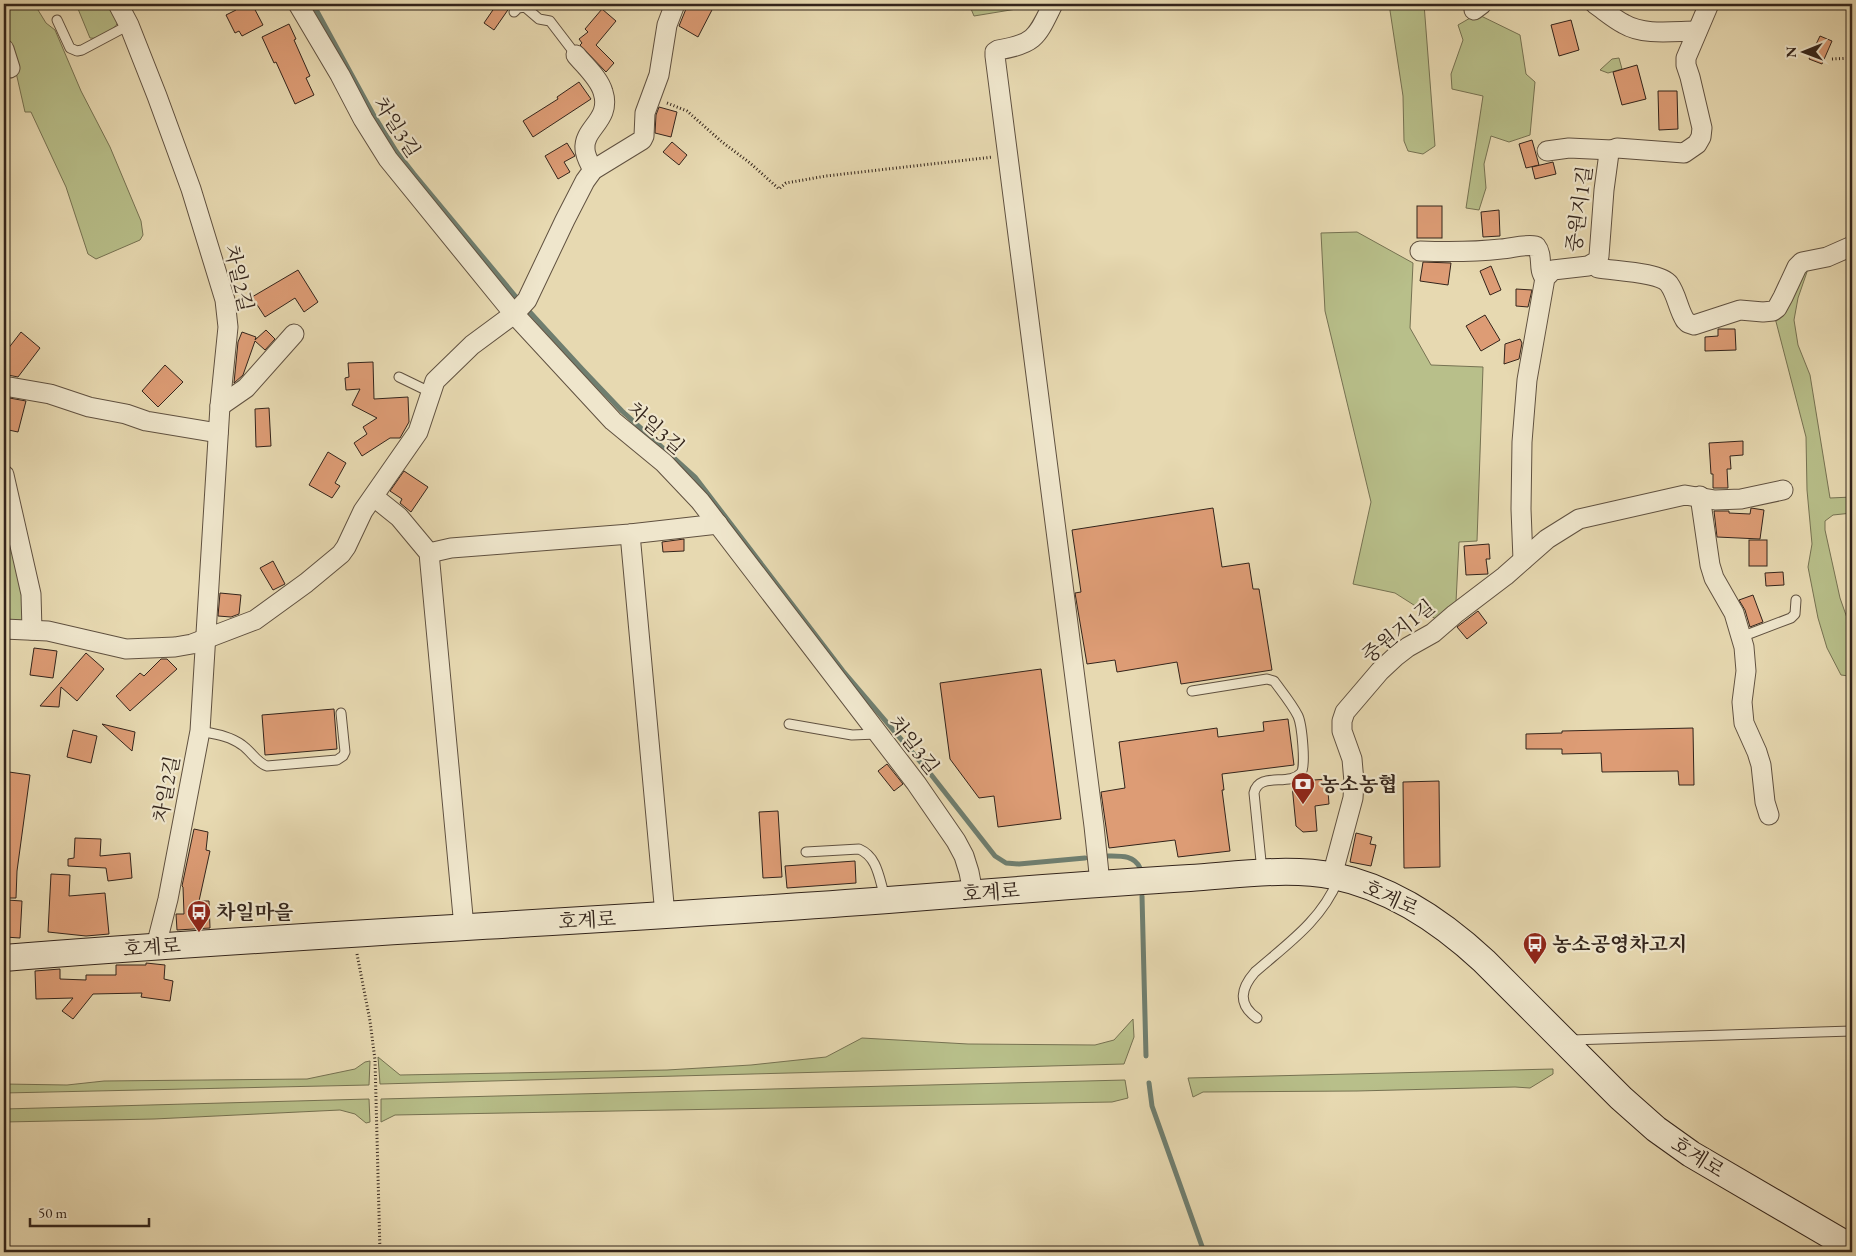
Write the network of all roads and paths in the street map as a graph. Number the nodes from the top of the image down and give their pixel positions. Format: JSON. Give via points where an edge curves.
{"nodes":[{"id":1,"x":118,"y":4,"type":"edge"},
{"id":2,"x":298,"y":4,"type":"edge"},
{"id":3,"x":675,"y":4,"type":"edge"},
{"id":4,"x":1053,"y":4,"type":"edge"},
{"id":5,"x":1595,"y":4,"type":"edge"},
{"id":6,"x":1709,"y":4,"type":"edge"},
{"id":7,"x":514,"y":12,"type":"dead end"},
{"id":8,"x":57,"y":20,"type":"dead end"},
{"id":9,"x":128,"y":25,"type":"junction"},
{"id":10,"x":1697,"y":31,"type":"junction"},
{"id":11,"x":4,"y":49,"type":"edge"},
{"id":12,"x":576,"y":55,"type":"joint"},
{"id":13,"x":1852,"y":58,"type":"edge"},
{"id":14,"x":1832,"y":59,"type":"dead end"},
{"id":15,"x":10,"y":68,"type":"dead end"},
{"id":16,"x":652,"y":99,"type":"junction"},
{"id":17,"x":1612,"y":150,"type":"junction"},
{"id":18,"x":1547,"y":151,"type":"dead end"},
{"id":19,"x":1007,"y":155,"type":"junction"},
{"id":20,"x":593,"y":170,"type":"junction"},
{"id":21,"x":1852,"y":246,"type":"edge"},
{"id":22,"x":1420,"y":251,"type":"dead end"},
{"id":23,"x":1594,"y":264,"type":"junction"},
{"id":24,"x":1545,"y":278,"type":"junction"},
{"id":25,"x":514,"y":314,"type":"junction"},
{"id":26,"x":294,"y":334,"type":"dead end"},
{"id":27,"x":399,"y":376,"type":"dead end"},
{"id":28,"x":4,"y":386,"type":"edge"},
{"id":29,"x":430,"y":392,"type":"junction"},
{"id":30,"x":220,"y":406,"type":"junction"},
{"id":31,"x":218,"y":433,"type":"junction"},
{"id":32,"x":4,"y":475,"type":"edge"},
{"id":33,"x":1783,"y":490,"type":"dead end"},
{"id":34,"x":1700,"y":496,"type":"junction"},
{"id":35,"x":374,"y":497,"type":"junction"},
{"id":36,"x":718,"y":524,"type":"junction"},
{"id":37,"x":630,"y":534,"type":"junction"},
{"id":38,"x":429,"y":553,"type":"junction"},
{"id":39,"x":1523,"y":560,"type":"junction"},
{"id":40,"x":1796,"y":600,"type":"dead end"},
{"id":41,"x":4,"y":629,"type":"edge"},
{"id":42,"x":32,"y":630,"type":"junction"},
{"id":43,"x":1741,"y":637,"type":"junction"},
{"id":44,"x":206,"y":638,"type":"junction"},
{"id":45,"x":1192,"y":691,"type":"dead end"},
{"id":46,"x":341,"y":713,"type":"dead end"},
{"id":47,"x":789,"y":724,"type":"dead end"},
{"id":48,"x":200,"y":730,"type":"junction"},
{"id":49,"x":877,"y":734,"type":"junction"},
{"id":50,"x":1769,"y":815,"type":"dead end"},
{"id":51,"x":806,"y":852,"type":"dead end"},
{"id":52,"x":1262,"y":874,"type":"junction"},
{"id":53,"x":1336,"y":877,"type":"junction"},
{"id":54,"x":1100,"y":883,"type":"junction"},
{"id":55,"x":973,"y":893,"type":"junction"},
{"id":56,"x":886,"y":900,"type":"junction"},
{"id":57,"x":665,"y":915,"type":"junction"},
{"id":58,"x":464,"y":927,"type":"junction"},
{"id":59,"x":354,"y":934,"type":"junction"},
{"id":60,"x":156,"y":946,"type":"junction"},
{"id":61,"x":4,"y":958,"type":"edge"},
{"id":62,"x":1257,"y":1018,"type":"dead end"},
{"id":63,"x":1852,"y":1031,"type":"edge"},
{"id":64,"x":1564,"y":1040,"type":"junction"},
{"id":65,"x":1852,"y":1248,"type":"edge"},
{"id":66,"x":380,"y":1252,"type":"edge"}],
"edges":[{"from":1,"to":9,"type":"street","name":"차일2길"},
{"from":2,"to":25,"type":"street","name":"차일3길","via":[[388,158]]},
{"from":3,"to":16,"type":"street","via":[[667,25]]},
{"from":4,"to":19,"type":"street","via":[[1041,27],[1028,42],[995,52]]},
{"from":5,"to":10,"type":"street","via":[[1632,28]]},
{"from":6,"to":10,"type":"street","name":"중원지1길"},
{"from":7,"to":12,"type":"lane","via":[[525,7],[540,19],[550,21]]},
{"from":8,"to":9,"type":"lane","via":[[70,48],[77,51]]},
{"from":9,"to":30,"type":"street","name":"차일2길","via":[[191,189],[225,300],[228,328]]},
{"from":10,"to":17,"type":"street","name":"중원지1길","via":[[1686,65],[1700,117],[1701,137],[1697,144],[1684,153]]},
{"from":11,"to":15,"type":"street"},
{"from":12,"to":20,"type":"street","via":[[599,82],[605,100],[600,119],[585,143],[584,150]]},
{"from":13,"to":14,"type":"path"},
{"from":16,"to":19,"type":"path","via":[[687,110],[779,189],[786,183],[826,176]]},
{"from":16,"to":20,"type":"street","via":[[645,113],[642,140]]},
{"from":17,"to":18,"type":"street","via":[[1569,148]]},
{"from":17,"to":23,"type":"street","name":"중원지1길","via":[[1604,190],[1599,256]]},
{"from":19,"to":54,"type":"street"},
{"from":20,"to":25,"type":"street","via":[[527,300]]},
{"from":21,"to":23,"type":"street","via":[[1796,267],[1783,297],[1772,311],[1740,310],[1694,325],[1685,320],[1666,281],[1598,268]]},
{"from":22,"to":24,"type":"street","via":[[1532,246],[1541,256],[1541,271]]},
{"from":23,"to":24,"type":"street","name":"중원지1길","via":[[1553,270]]},
{"from":24,"to":39,"type":"street","via":[[1527,380],[1522,442]]},
{"from":25,"to":29,"type":"street","via":[[472,345],[443,372]]},
{"from":25,"to":36,"type":"street","name":"차일3길","via":[[613,421],[684,483]]},
{"from":26,"to":30,"type":"street","via":[[246,388]]},
{"from":27,"to":29,"type":"lane"},
{"from":28,"to":31,"type":"street","via":[[50,394],[146,421]]},
{"from":29,"to":35,"type":"street","via":[[418,432]]},
{"from":30,"to":31,"type":"street","name":"차일2길"},
{"from":31,"to":44,"type":"street","name":"차일2길"},
{"from":32,"to":42,"type":"street","via":[[31,594]]},
{"from":33,"to":34,"type":"street","name":"중원지1길","via":[[1741,499],[1715,500]]},
{"from":34,"to":39,"type":"street","name":"중원지1길","via":[[1685,495],[1579,519],[1547,539]]},
{"from":34,"to":43,"type":"street","via":[[1710,565],[1734,612]]},
{"from":35,"to":38,"type":"street","via":[[399,518]]},
{"from":35,"to":44,"type":"street","via":[[363,511],[346,547],[328,566],[261,616]]},
{"from":36,"to":37,"type":"street"},
{"from":36,"to":49,"type":"street","name":"차일3길"},
{"from":37,"to":38,"type":"street","via":[[452,548]]},
{"from":37,"to":57,"type":"street"},
{"from":38,"to":58,"type":"street"},
{"from":39,"to":53,"type":"street","name":"중원지1길","via":[[1434,633],[1395,657],[1345,712],[1342,731],[1354,771],[1353,798]]},
{"from":40,"to":43,"type":"lane","via":[[1795,614],[1791,618]]},
{"from":41,"to":42,"type":"street"},
{"from":42,"to":44,"type":"street","via":[[126,649],[169,648]]},
{"from":43,"to":50,"type":"street","via":[[1746,659],[1744,723],[1759,758]]},
{"from":44,"to":48,"type":"street","name":"차일2길"},
{"from":45,"to":52,"type":"lane","via":[[1267,679],[1274,681],[1299,717],[1302,772],[1296,777],[1264,782],[1255,787]]},
{"from":46,"to":48,"type":"lane","via":[[345,752],[337,760],[267,766],[240,743]]},
{"from":47,"to":49,"type":"lane","via":[[852,735]]},
{"from":48,"to":60,"type":"street","name":"차일2길"},
{"from":49,"to":55,"type":"street","name":"차일3길","via":[[956,841],[964,856]]},
{"from":51,"to":56,"type":"lane","via":[[859,849],[866,852],[874,861]]},
{"from":52,"to":53,"type":"street","name":"호계로","via":[[1306,873]]},
{"from":52,"to":54,"type":"street","name":"호계로"},
{"from":53,"to":62,"type":"lane","via":[[1325,906],[1315,919],[1247,981],[1244,989],[1246,1008]]},
{"from":53,"to":64,"type":"street","name":"호계로","via":[[1369,886],[1431,917],[1464,942]]},
{"from":54,"to":55,"type":"street","name":"호계로"},
{"from":55,"to":56,"type":"street","name":"호계로"},
{"from":56,"to":57,"type":"street","name":"호계로"},
{"from":57,"to":58,"type":"street","name":"호계로"},
{"from":58,"to":59,"type":"street","name":"호계로"},
{"from":59,"to":60,"type":"street","name":"호계로"},
{"from":59,"to":66,"type":"path","via":[[374,1060]]},
{"from":60,"to":61,"type":"street","name":"호계로"},
{"from":63,"to":64,"type":"lane"},
{"from":64,"to":65,"type":"street","name":"호계로","via":[[1656,1130],[1691,1154]]}]}
